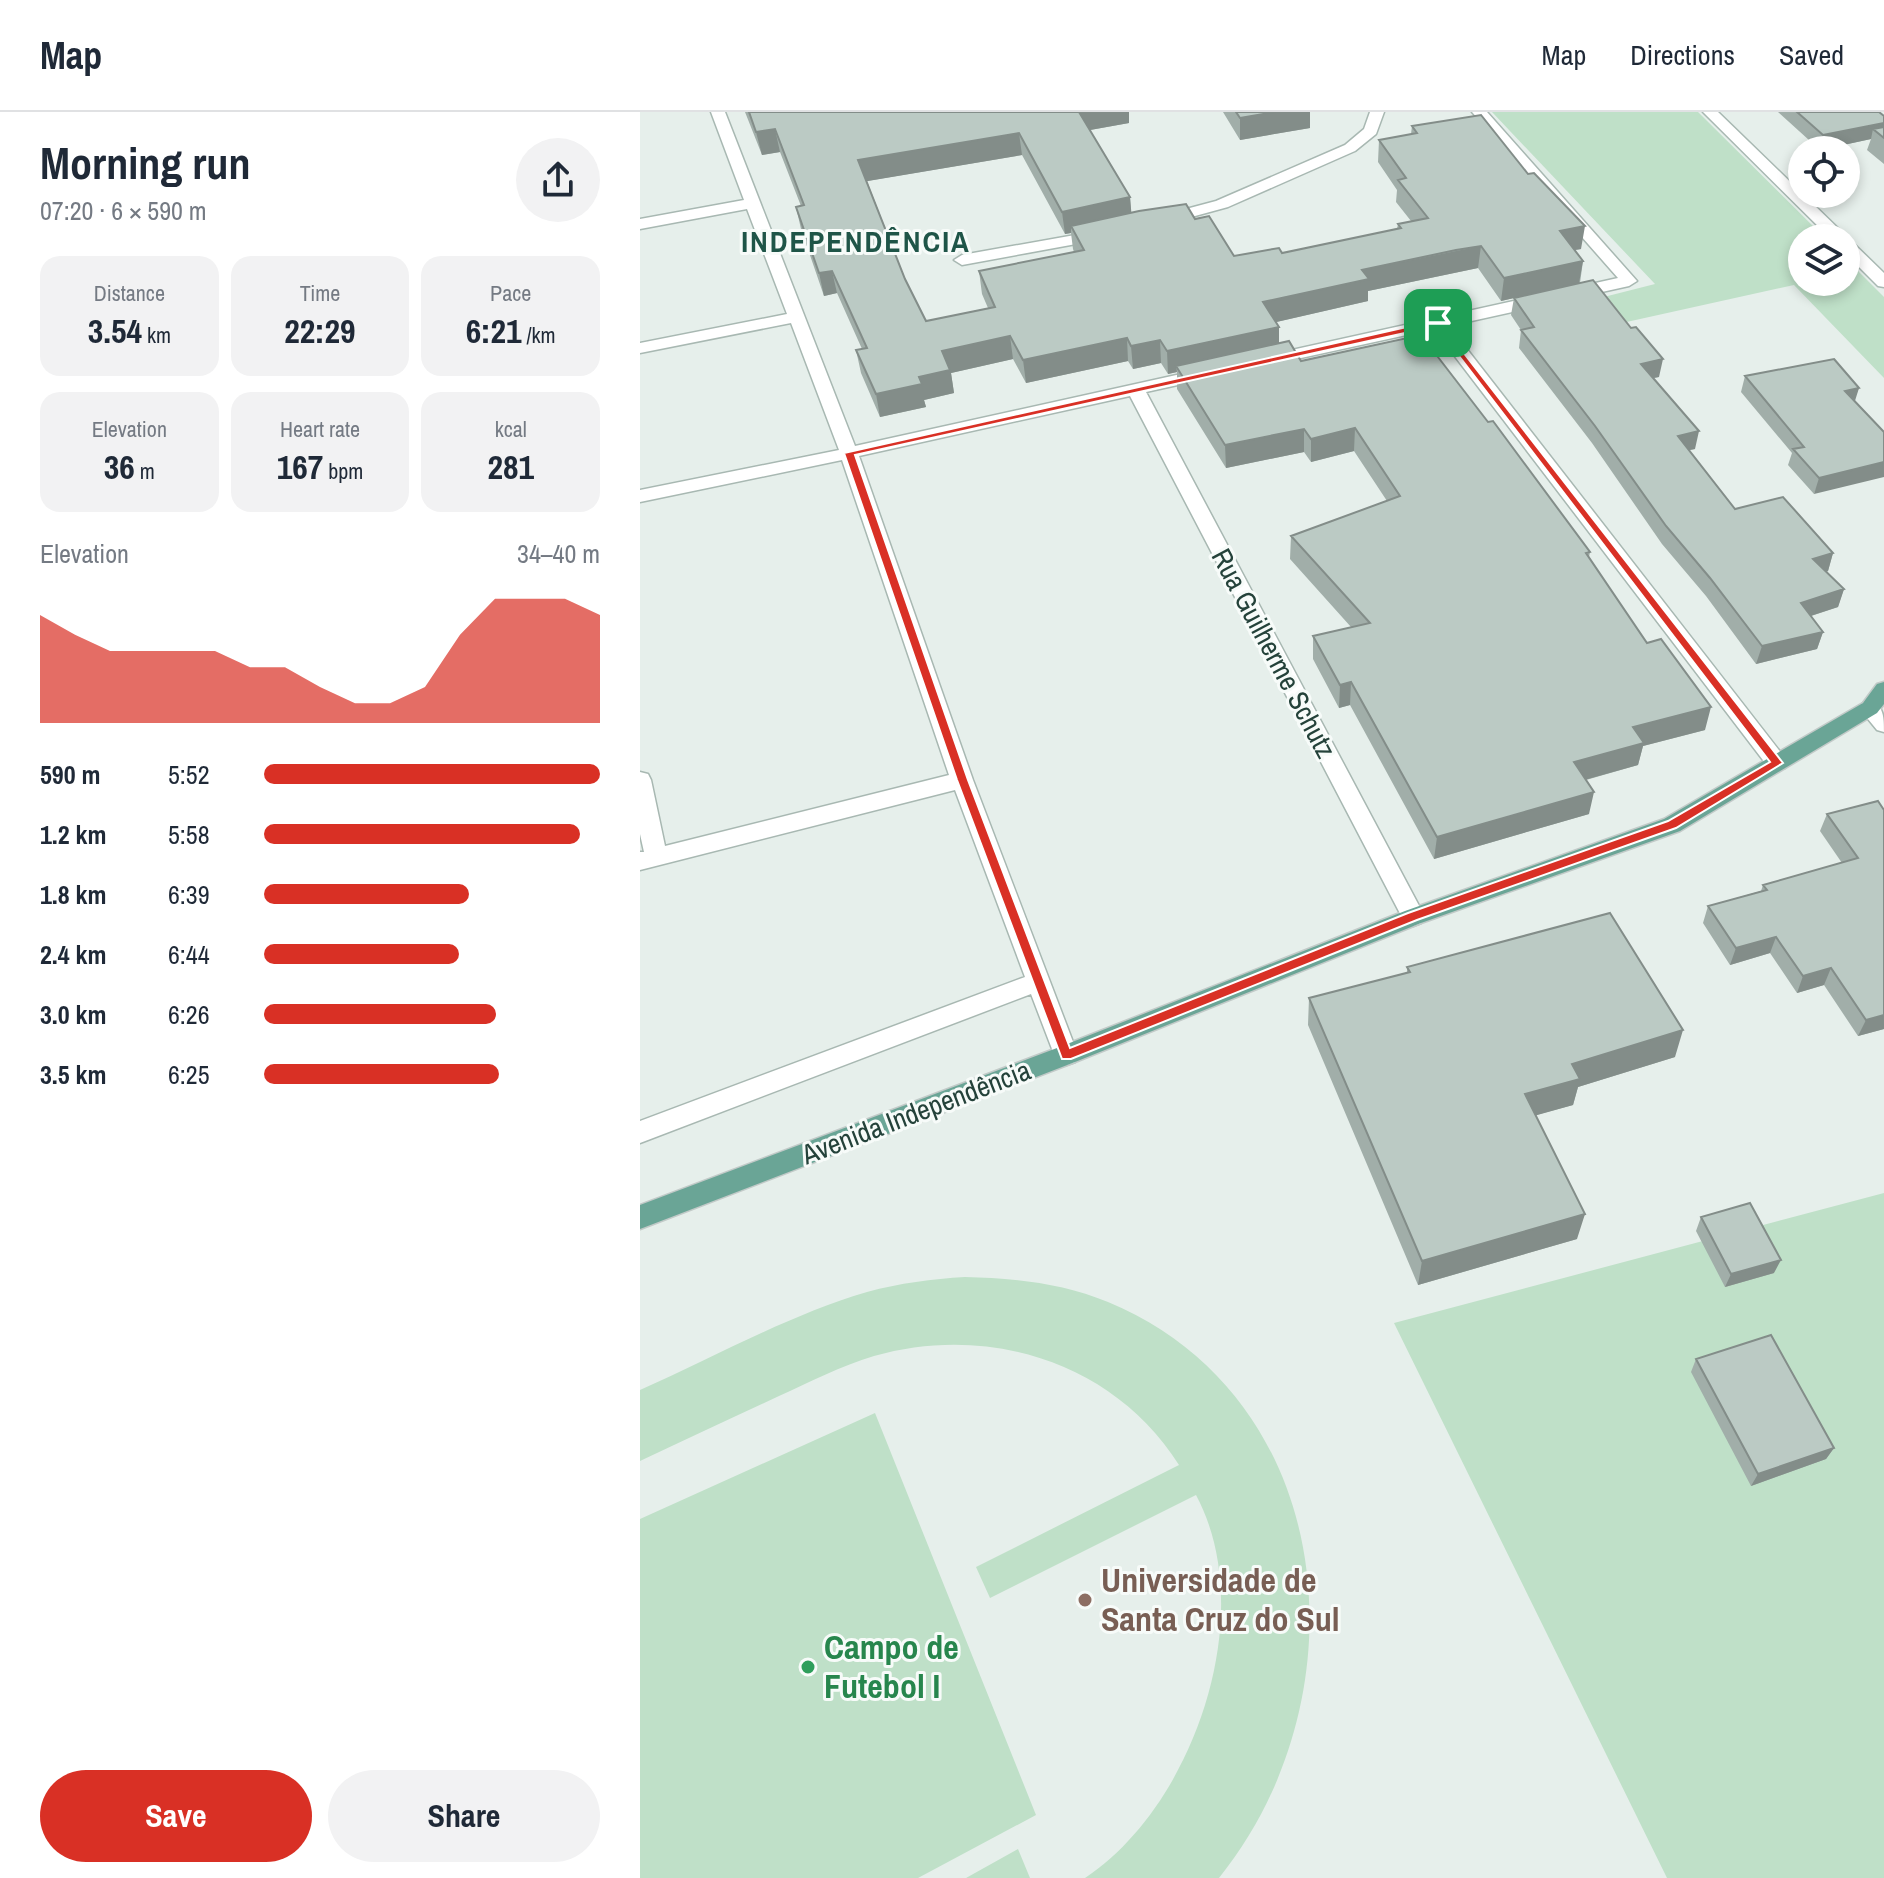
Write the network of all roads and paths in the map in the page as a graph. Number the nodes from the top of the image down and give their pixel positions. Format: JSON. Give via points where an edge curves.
{"nodes":[{"id":1,"x":718,"y":112,"type":"edge"},
{"id":2,"x":1377,"y":112,"type":"edge"},
{"id":3,"x":1479,"y":112,"type":"edge"},
{"id":4,"x":1710,"y":112,"type":"edge"},
{"id":5,"x":755,"y":203,"type":"junction"},
{"id":6,"x":1152,"y":222,"type":"edge"},
{"id":7,"x":640,"y":224,"type":"edge"},
{"id":8,"x":1825,"y":224,"type":"edge"},
{"id":9,"x":1124,"y":230,"type":"edge"},
{"id":10,"x":1860,"y":259,"type":"edge"},
{"id":11,"x":962,"y":260,"type":"dead end"},
{"id":12,"x":1884,"y":282,"type":"edge"},
{"id":13,"x":797,"y":317,"type":"junction"},
{"id":14,"x":1438,"y":323,"type":"junction"},
{"id":15,"x":640,"y":348,"type":"edge"},
{"id":16,"x":1135,"y":389,"type":"junction"},
{"id":17,"x":849,"y":453,"type":"junction"},
{"id":18,"x":640,"y":496,"type":"edge"},
{"id":19,"x":1879,"y":707,"type":"edge"},
{"id":20,"x":1777,"y":763,"type":"junction"},
{"id":21,"x":640,"y":780,"type":"edge"},
{"id":22,"x":962,"y":780,"type":"junction"},
{"id":23,"x":648,"y":859,"type":"edge"},
{"id":24,"x":1413,"y":917,"type":"junction"},
{"id":25,"x":1037,"y":982,"type":"junction"},
{"id":26,"x":1066,"y":1055,"type":"junction"},
{"id":27,"x":640,"y":1132,"type":"edge"},
{"id":28,"x":640,"y":1217,"type":"edge"}],
"edges":[{"from":1,"to":5,"type":"street"},
{"from":2,"to":6,"type":"street","via":[[1371,131],[1350,148],[1222,204]]},
{"from":3,"to":14,"type":"street","via":[[1629,281]]},
{"from":4,"to":8,"type":"street"},
{"from":5,"to":7,"type":"street"},
{"from":5,"to":13,"type":"street"},
{"from":9,"to":11,"type":"street"},
{"from":10,"to":12,"type":"street"},
{"from":13,"to":15,"type":"street"},
{"from":13,"to":17,"type":"street"},
{"from":14,"to":16,"type":"street"},
{"from":14,"to":20,"type":"street"},
{"from":16,"to":17,"type":"street"},
{"from":16,"to":24,"type":"street","name":"Rua Guilherme Schutz"},
{"from":17,"to":18,"type":"street"},
{"from":17,"to":22,"type":"street"},
{"from":19,"to":20,"type":"main road","name":"Avenida Independência"},
{"from":20,"to":24,"type":"main road","name":"Avenida Independência","via":[[1672,825]]},
{"from":21,"to":23,"type":"street"},
{"from":22,"to":23,"type":"street"},
{"from":22,"to":25,"type":"street"},
{"from":24,"to":26,"type":"main road","name":"Avenida Independência"},
{"from":25,"to":26,"type":"street"},
{"from":25,"to":27,"type":"street"},
{"from":26,"to":28,"type":"main road","name":"Avenida Independência"}]}
